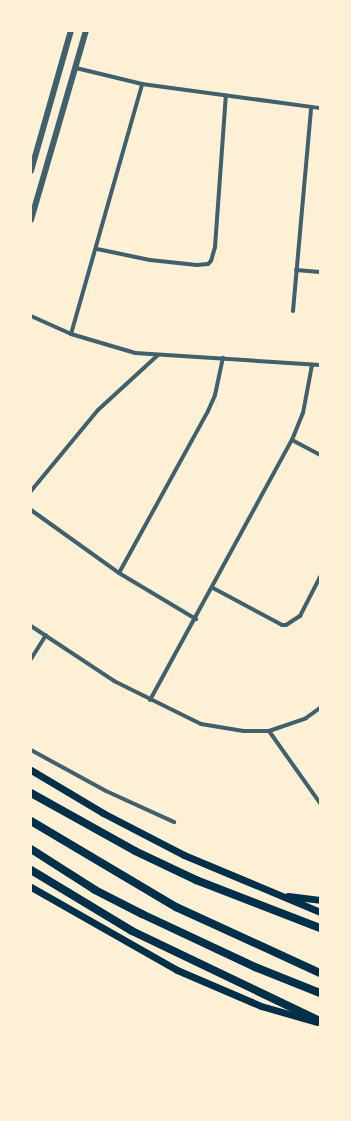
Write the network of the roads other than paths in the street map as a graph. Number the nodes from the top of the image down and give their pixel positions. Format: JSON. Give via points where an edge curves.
{"nodes":[{"id":1,"x":71,"y":31,"type":"edge"},
{"id":2,"x":86,"y":31,"type":"edge"},
{"id":3,"x":76,"y":68,"type":"junction"},
{"id":4,"x":142,"y":84,"type":"junction"},
{"id":5,"x":226,"y":95,"type":"junction"},
{"id":6,"x":311,"y":108,"type":"junction"},
{"id":7,"x":320,"y":108,"type":"edge"},
{"id":8,"x":31,"y":171,"type":"edge"},
{"id":9,"x":31,"y":220,"type":"edge"},
{"id":10,"x":97,"y":248,"type":"junction"},
{"id":11,"x":296,"y":270,"type":"junction"},
{"id":12,"x":320,"y":272,"type":"edge"},
{"id":13,"x":293,"y":311,"type":"dead end"},
{"id":14,"x":31,"y":316,"type":"edge"},
{"id":15,"x":71,"y":334,"type":"junction"},
{"id":16,"x":158,"y":354,"type":"junction"},
{"id":17,"x":222,"y":358,"type":"junction"},
{"id":18,"x":312,"y":365,"type":"junction"},
{"id":19,"x":320,"y":365,"type":"edge"},
{"id":20,"x":292,"y":440,"type":"junction"},
{"id":21,"x":320,"y":456,"type":"edge"},
{"id":22,"x":31,"y":491,"type":"edge"},
{"id":23,"x":31,"y":510,"type":"edge"},
{"id":24,"x":118,"y":572,"type":"junction"},
{"id":25,"x":320,"y":577,"type":"edge"},
{"id":26,"x":213,"y":588,"type":"junction"},
{"id":27,"x":196,"y":619,"type":"junction"},
{"id":28,"x":31,"y":626,"type":"edge"},
{"id":29,"x":46,"y":636,"type":"junction"},
{"id":30,"x":31,"y":659,"type":"edge"},
{"id":31,"x":150,"y":700,"type":"junction"},
{"id":32,"x":320,"y":708,"type":"edge"},
{"id":33,"x":269,"y":731,"type":"junction"},
{"id":34,"x":31,"y":750,"type":"edge"},
{"id":35,"x":31,"y":770,"type":"edge"},
{"id":36,"x":31,"y":793,"type":"edge"},
{"id":37,"x":320,"y":803,"type":"edge"},
{"id":38,"x":31,"y":821,"type":"edge"},
{"id":39,"x":174,"y":822,"type":"dead end"},
{"id":40,"x":31,"y":849,"type":"edge"},
{"id":41,"x":31,"y":870,"type":"edge"},
{"id":42,"x":31,"y":887,"type":"edge"},
{"id":43,"x":274,"y":894,"type":"junction"},
{"id":44,"x":320,"y":900,"type":"edge"},
{"id":45,"x":320,"y":912,"type":"edge"},
{"id":46,"x":320,"y":928,"type":"edge"},
{"id":47,"x":320,"y":973,"type":"edge"},
{"id":48,"x":320,"y":993,"type":"edge"},
{"id":49,"x":320,"y":1022,"type":"edge"}],
"edges":[{"from":1,"to":8,"type":"street"},
{"from":2,"to":3,"type":"street"},
{"from":3,"to":4,"type":"street"},
{"from":3,"to":9,"type":"street"},
{"from":4,"to":5,"type":"street"},
{"from":4,"to":10,"type":"street"},
{"from":5,"to":6,"type":"street"},
{"from":5,"to":10,"type":"street","via":[[215,247],[211,261],[208,264],[197,265],[150,260]]},
{"from":6,"to":7,"type":"street"},
{"from":6,"to":11,"type":"street"},
{"from":10,"to":15,"type":"street"},
{"from":11,"to":12,"type":"street"},
{"from":11,"to":13,"type":"street"},
{"from":14,"to":15,"type":"street"},
{"from":15,"to":16,"type":"street","via":[[135,353]]},
{"from":16,"to":17,"type":"street"},
{"from":16,"to":22,"type":"street","via":[[98,410]]},
{"from":17,"to":18,"type":"street"},
{"from":17,"to":24,"type":"street","via":[[215,395],[208,411]]},
{"from":18,"to":19,"type":"street"},
{"from":18,"to":20,"type":"street","via":[[303,413]]},
{"from":20,"to":21,"type":"street"},
{"from":20,"to":26,"type":"street"},
{"from":23,"to":24,"type":"street"},
{"from":24,"to":27,"type":"street"},
{"from":25,"to":26,"type":"street","via":[[300,616],[286,625]]},
{"from":26,"to":27,"type":"street"},
{"from":27,"to":31,"type":"street"},
{"from":28,"to":29,"type":"street"},
{"from":29,"to":30,"type":"street"},
{"from":29,"to":31,"type":"street"},
{"from":31,"to":33,"type":"street","via":[[201,724],[243,731]]},
{"from":32,"to":33,"type":"street","via":[[306,718]]},
{"from":33,"to":37,"type":"street"},
{"from":34,"to":39,"type":"street","via":[[106,791]]},
{"from":35,"to":43,"type":"main road","via":[[103,813],[157,841]]},
{"from":36,"to":46,"type":"highway","via":[[135,851],[196,880]]},
{"from":38,"to":47,"type":"highway","via":[[140,887],[227,932]]},
{"from":40,"to":48,"type":"highway","via":[[95,890],[221,951]]},
{"from":41,"to":49,"type":"highway","via":[[132,930]]},
{"from":42,"to":49,"type":"main road","via":[[177,970],[261,1006]]},
{"from":43,"to":44,"type":"main road"},
{"from":43,"to":45,"type":"main road"}]}
